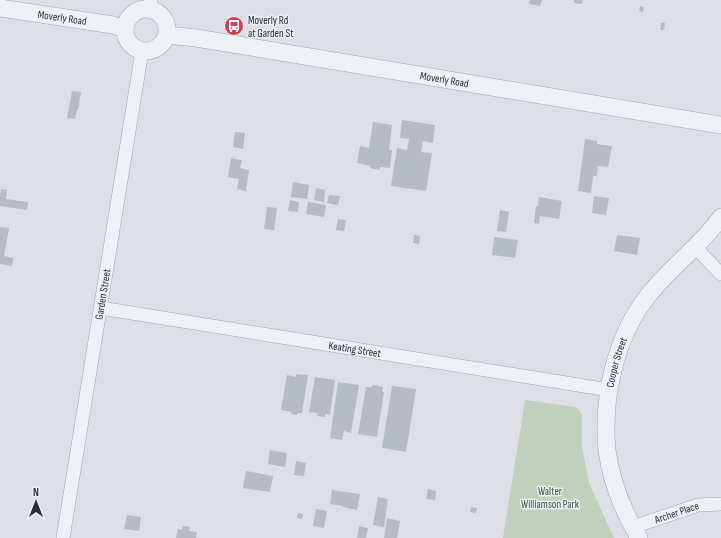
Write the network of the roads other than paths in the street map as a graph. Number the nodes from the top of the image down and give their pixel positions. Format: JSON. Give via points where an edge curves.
{"nodes":[{"id":1,"x":150,"y":5,"type":"edge"},
{"id":2,"x":0,"y":8,"type":"edge"},
{"id":3,"x":125,"y":29,"type":"junction"},
{"id":4,"x":167,"y":35,"type":"junction"},
{"id":5,"x":142,"y":51,"type":"junction"},
{"id":6,"x":721,"y":125,"type":"edge"},
{"id":7,"x":721,"y":217,"type":"edge"},
{"id":8,"x":695,"y":247,"type":"junction"},
{"id":9,"x":721,"y":274,"type":"edge"},
{"id":10,"x":101,"y":308,"type":"junction"},
{"id":11,"x":609,"y":390,"type":"junction"},
{"id":12,"x":721,"y":504,"type":"edge"},
{"id":13,"x":636,"y":533,"type":"edge"},
{"id":14,"x":64,"y":538,"type":"edge"}],
"edges":[{"from":1,"to":3,"type":"street","via":[[133,14]]},
{"from":1,"to":4,"type":"street","via":[[166,22]]},
{"from":2,"to":3,"type":"street","name":"Moverly Road"},
{"from":3,"to":5,"type":"street","via":[[128,41]]},
{"from":4,"to":5,"type":"street","via":[[155,50]]},
{"from":4,"to":6,"type":"street","name":"Moverly Road"},
{"from":5,"to":10,"type":"street","name":"Garden Street"},
{"from":7,"to":8,"type":"street","name":"Cooper Street"},
{"from":8,"to":9,"type":"street"},
{"from":8,"to":11,"type":"street","name":"Cooper Street","via":[[658,283],[635,314],[620,347]]},
{"from":10,"to":11,"type":"street","name":"Keating Street"},
{"from":10,"to":14,"type":"street","name":"Garden Street"},
{"from":11,"to":13,"type":"street","name":"Cooper Street","via":[[606,430],[608,450],[620,501]]},
{"from":12,"to":13,"type":"street","name":"Archer Place","via":[[698,505]]}]}
